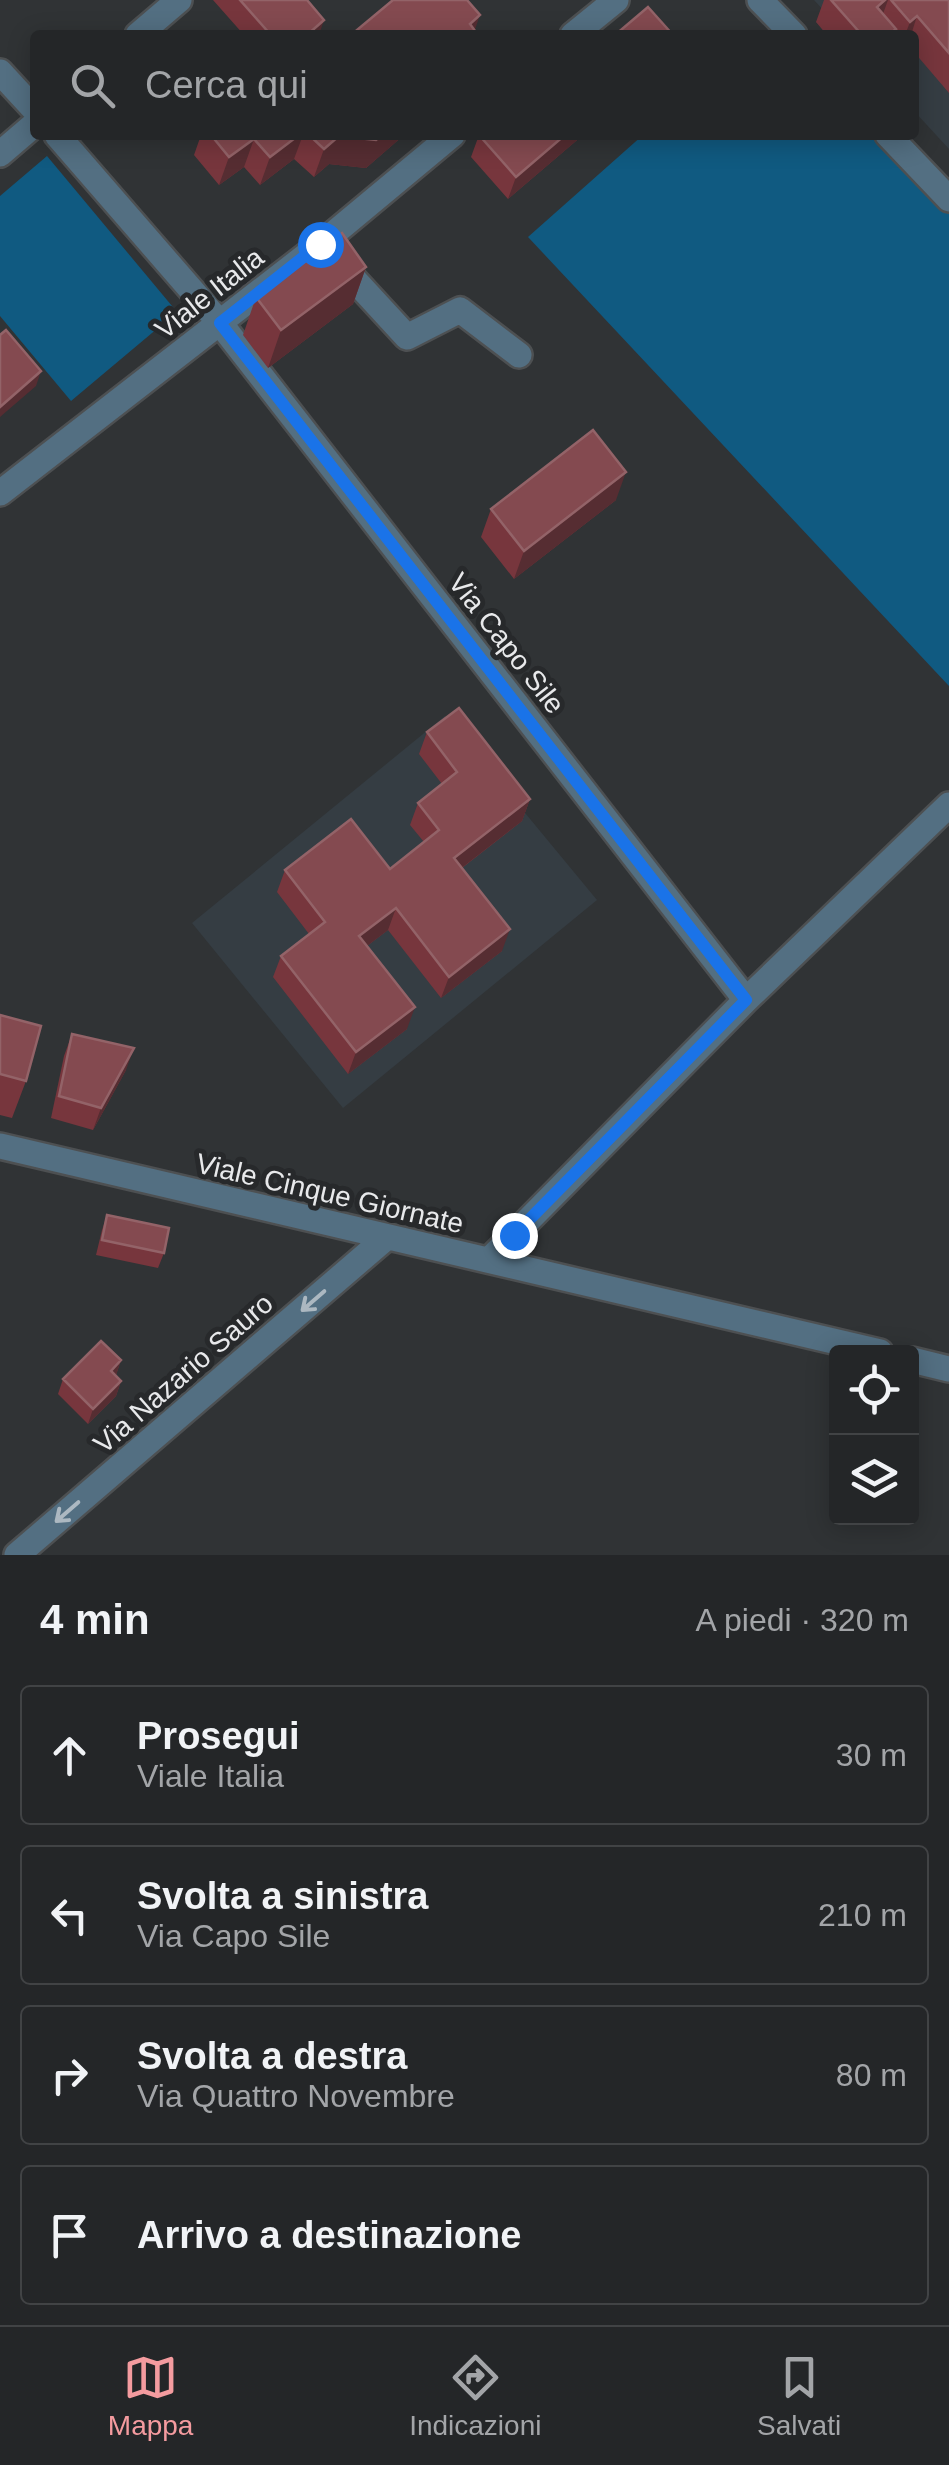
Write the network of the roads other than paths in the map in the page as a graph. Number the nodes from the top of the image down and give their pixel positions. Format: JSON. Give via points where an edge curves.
{"nodes":[{"id":1,"x":179,"y":0,"type":"edge"},
{"id":2,"x":616,"y":0,"type":"edge"},
{"id":3,"x":760,"y":0,"type":"edge"},
{"id":4,"x":144,"y":30,"type":"edge"},
{"id":5,"x":579,"y":30,"type":"edge"},
{"id":6,"x":789,"y":30,"type":"edge"},
{"id":7,"x":0,"y":72,"type":"edge"},
{"id":8,"x":30,"y":105,"type":"edge"},
{"id":9,"x":30,"y":128,"type":"edge"},
{"id":10,"x":61,"y":140,"type":"edge"},
{"id":11,"x":446,"y":140,"type":"edge"},
{"id":12,"x":893,"y":140,"type":"edge"},
{"id":13,"x":0,"y":154,"type":"edge"},
{"id":14,"x":949,"y":199,"type":"edge"},
{"id":15,"x":320,"y":244,"type":"junction"},
{"id":16,"x":220,"y":323,"type":"junction"},
{"id":17,"x":519,"y":355,"type":"dead end"},
{"id":18,"x":0,"y":494,"type":"edge"},
{"id":19,"x":949,"y":805,"type":"edge"},
{"id":20,"x":746,"y":1000,"type":"junction"},
{"id":21,"x":0,"y":1146,"type":"edge"},
{"id":22,"x":387,"y":1237,"type":"junction"},
{"id":23,"x":489,"y":1260,"type":"junction"},
{"id":24,"x":850,"y":1345,"type":"edge"},
{"id":25,"x":919,"y":1362,"type":"edge"},
{"id":26,"x":949,"y":1369,"type":"edge"},
{"id":27,"x":17,"y":1555,"type":"edge"}],
"edges":[{"from":1,"to":4,"type":"street"},
{"from":2,"to":5,"type":"street"},
{"from":3,"to":6,"type":"street"},
{"from":7,"to":8,"type":"street"},
{"from":9,"to":13,"type":"street"},
{"from":10,"to":16,"type":"street","name":"Via Capo Sile"},
{"from":11,"to":15,"type":"street","name":"Viale Italia"},
{"from":12,"to":14,"type":"street"},
{"from":15,"to":16,"type":"street","name":"Viale Italia"},
{"from":15,"to":17,"type":"street","via":[[407,337],[460,310]]},
{"from":16,"to":18,"type":"street","name":"Viale Italia"},
{"from":16,"to":20,"type":"street","name":"Via Capo Sile"},
{"from":19,"to":20,"type":"street"},
{"from":20,"to":23,"type":"street"},
{"from":21,"to":22,"type":"street","name":"Viale Cinque Giornate"},
{"from":22,"to":23,"type":"street","name":"Viale Cinque Giornate"},
{"from":22,"to":27,"type":"street","name":"Via Nazario Sauro","one_way":true},
{"from":23,"to":24,"type":"street","name":"Viale Cinque Giornate"},
{"from":25,"to":26,"type":"street"}]}
